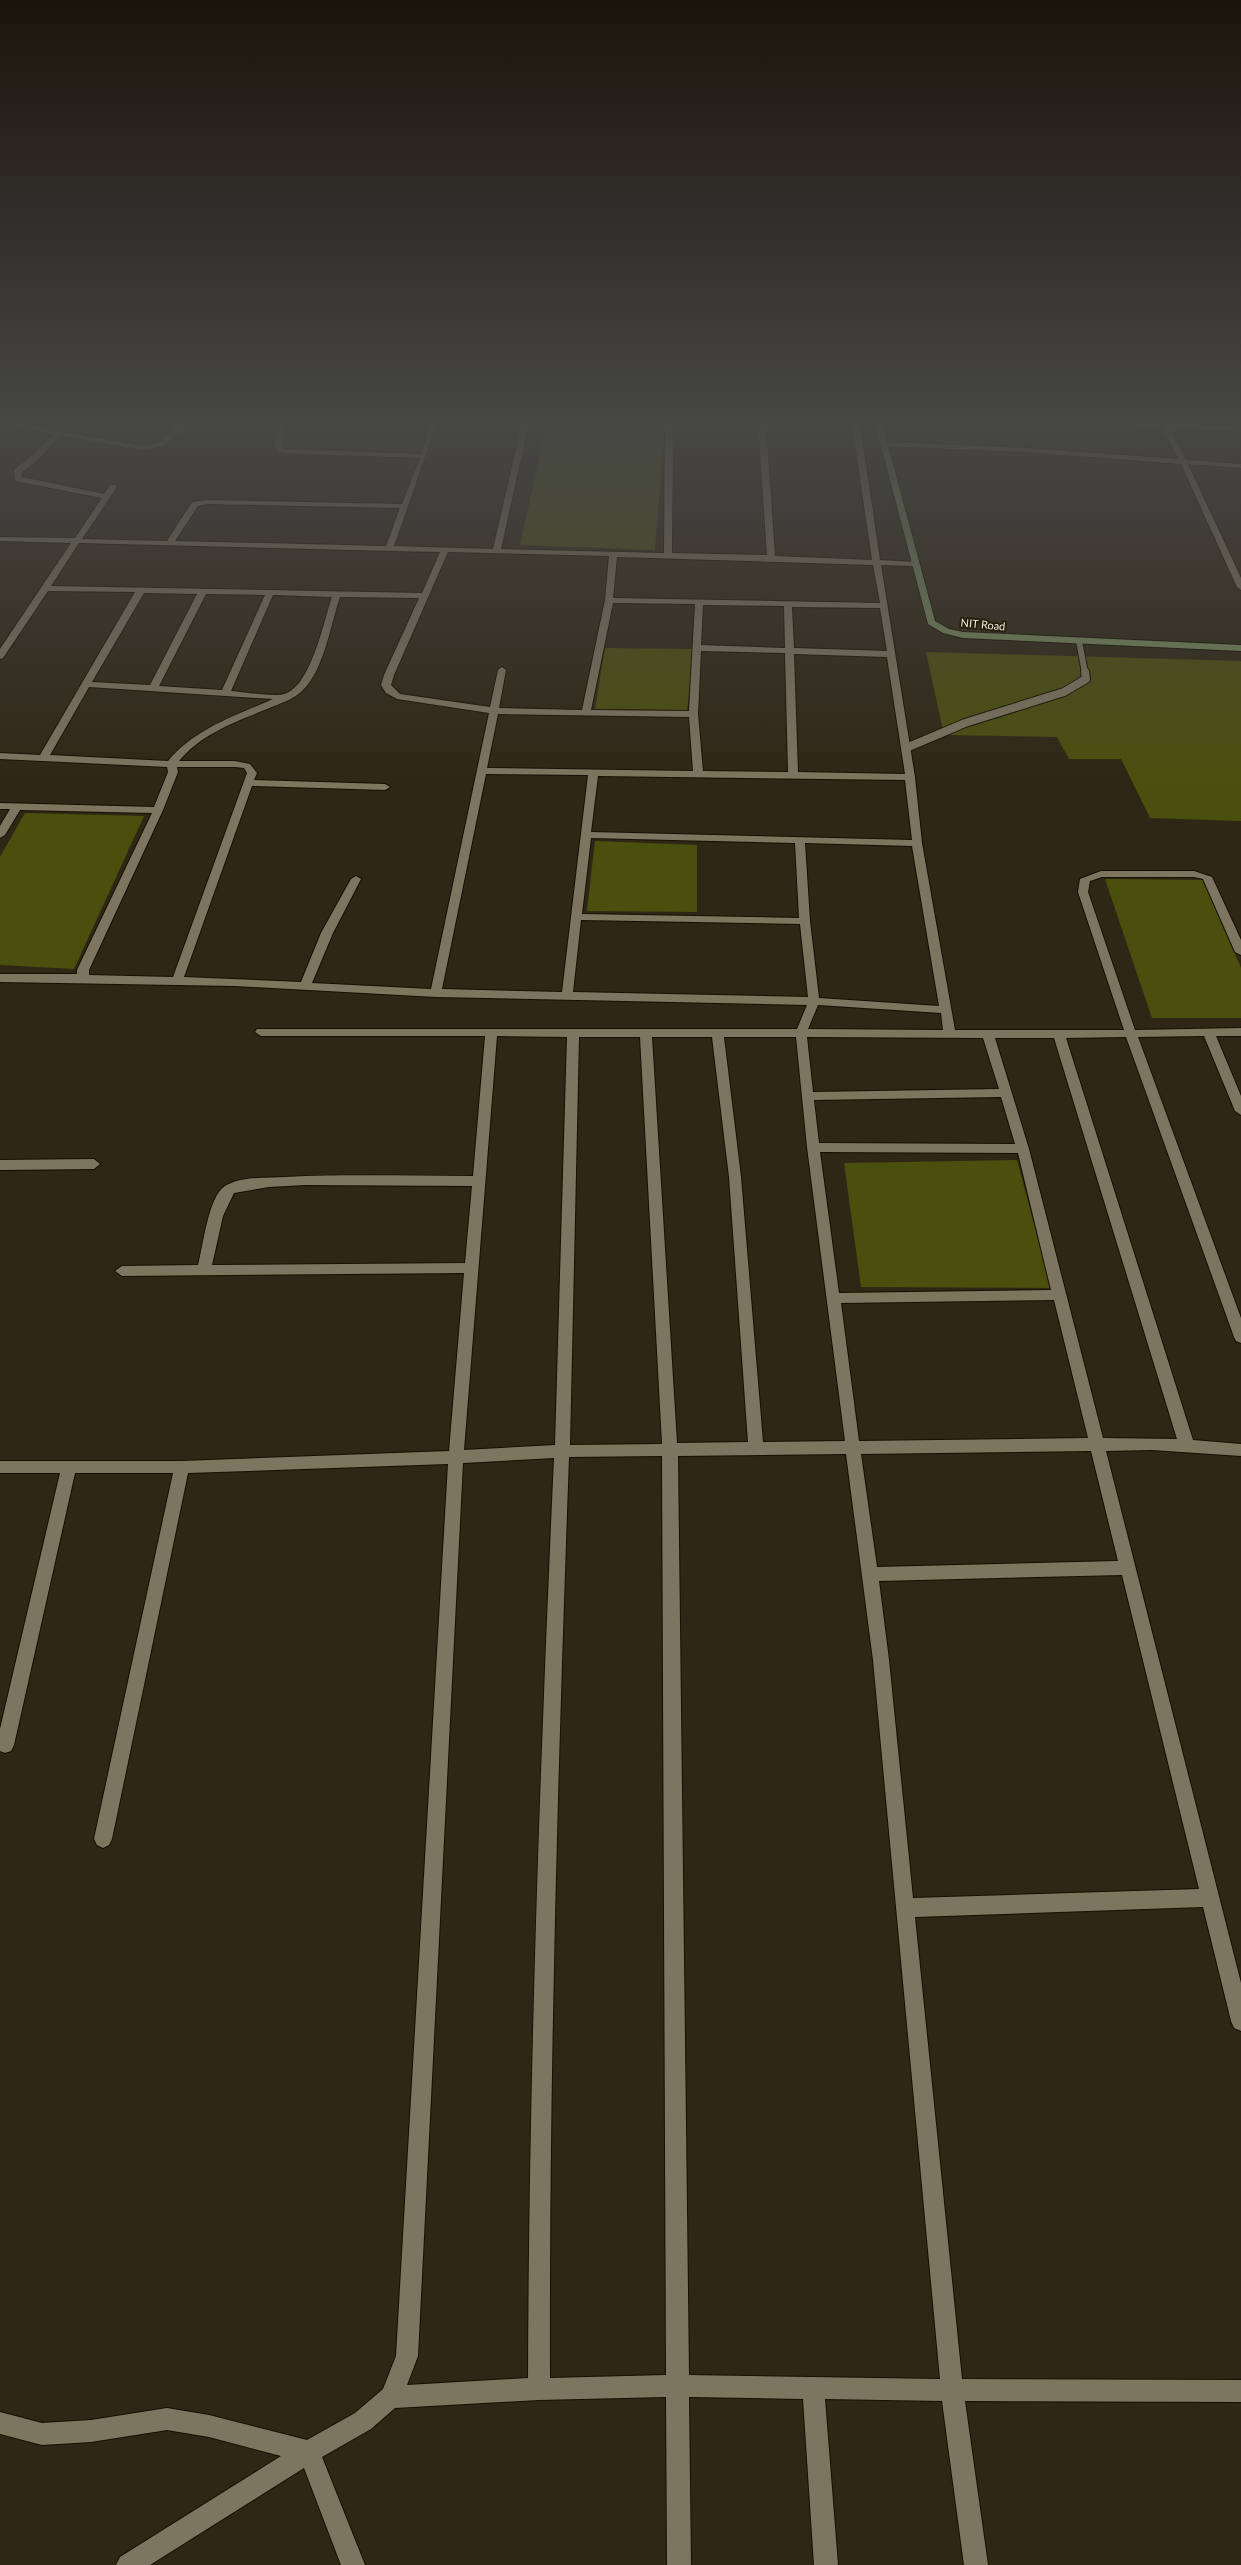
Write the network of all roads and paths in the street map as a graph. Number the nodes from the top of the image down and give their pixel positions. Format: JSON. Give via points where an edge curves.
{"nodes":[{"id":1,"x":76,"y":543,"type":"edge"},
{"id":2,"x":161,"y":543,"type":"edge"},
{"id":3,"x":170,"y":543,"type":"joint"},
{"id":4,"x":391,"y":543,"type":"edge"},
{"id":5,"x":498,"y":543,"type":"edge"},
{"id":6,"x":668,"y":543,"type":"edge"},
{"id":7,"x":770,"y":543,"type":"edge"},
{"id":8,"x":873,"y":543,"type":"edge"},
{"id":9,"x":910,"y":543,"type":"edge"},
{"id":10,"x":1221,"y":543,"type":"edge"},
{"id":11,"x":389,"y":549,"type":"junction"},
{"id":12,"x":446,"y":550,"type":"junction"},
{"id":13,"x":496,"y":551,"type":"junction"},
{"id":14,"x":613,"y":554,"type":"junction"},
{"id":15,"x":668,"y":555,"type":"junction"},
{"id":16,"x":771,"y":558,"type":"junction"},
{"id":17,"x":876,"y":563,"type":"junction"},
{"id":18,"x":916,"y":564,"type":"junction"},
{"id":19,"x":1241,"y":587,"type":"edge"},
{"id":20,"x":45,"y":588,"type":"junction"},
{"id":21,"x":141,"y":590,"type":"junction"},
{"id":22,"x":203,"y":591,"type":"junction"},
{"id":23,"x":270,"y":593,"type":"junction"},
{"id":24,"x":337,"y":594,"type":"junction"},
{"id":25,"x":426,"y":596,"type":"junction"},
{"id":26,"x":609,"y":600,"type":"junction"},
{"id":27,"x":699,"y":604,"type":"junction"},
{"id":28,"x":788,"y":605,"type":"junction"},
{"id":29,"x":883,"y":606,"type":"junction"},
{"id":30,"x":1078,"y":640,"type":"junction"},
{"id":31,"x":698,"y":648,"type":"junction"},
{"id":32,"x":1241,"y":648,"type":"edge"},
{"id":33,"x":789,"y":651,"type":"junction"},
{"id":34,"x":891,"y":654,"type":"junction"},
{"id":35,"x":0,"y":656,"type":"edge"},
{"id":36,"x":502,"y":670,"type":"dead end"},
{"id":37,"x":87,"y":684,"type":"junction"},
{"id":38,"x":153,"y":688,"type":"junction"},
{"id":39,"x":224,"y":693,"type":"junction"},
{"id":40,"x":285,"y":697,"type":"junction"},
{"id":41,"x":494,"y":711,"type":"junction"},
{"id":42,"x":586,"y":712,"type":"junction"},
{"id":43,"x":693,"y":714,"type":"junction"},
{"id":44,"x":906,"y":748,"type":"junction"},
{"id":45,"x":0,"y":756,"type":"edge"},
{"id":46,"x":44,"y":757,"type":"junction"},
{"id":47,"x":171,"y":764,"type":"junction"},
{"id":48,"x":483,"y":771,"type":"junction"},
{"id":49,"x":594,"y":772,"type":"junction"},
{"id":50,"x":698,"y":774,"type":"junction"},
{"id":51,"x":793,"y":776,"type":"junction"},
{"id":52,"x":910,"y":777,"type":"junction"},
{"id":53,"x":249,"y":783,"type":"junction"},
{"id":54,"x":386,"y":787,"type":"dead end"},
{"id":55,"x":0,"y":806,"type":"edge"},
{"id":56,"x":16,"y":806,"type":"junction"},
{"id":57,"x":158,"y":810,"type":"junction"},
{"id":58,"x":0,"y":835,"type":"edge"},
{"id":59,"x":586,"y":836,"type":"junction"},
{"id":60,"x":800,"y":842,"type":"junction"},
{"id":61,"x":916,"y":844,"type":"junction"},
{"id":62,"x":356,"y":879,"type":"dead end"},
{"id":63,"x":577,"y":917,"type":"junction"},
{"id":64,"x":805,"y":921,"type":"junction"},
{"id":65,"x":1241,"y":952,"type":"edge"},
{"id":66,"x":0,"y":978,"type":"edge"},
{"id":67,"x":83,"y":978,"type":"junction"},
{"id":68,"x":177,"y":981,"type":"junction"},
{"id":69,"x":235,"y":982,"type":"joint"},
{"id":70,"x":305,"y":985,"type":"junction"},
{"id":71,"x":436,"y":994,"type":"junction"},
{"id":72,"x":567,"y":996,"type":"junction"},
{"id":73,"x":814,"y":1001,"type":"junction"},
{"id":74,"x":946,"y":1010,"type":"junction"},
{"id":75,"x":261,"y":1032,"type":"dead end"},
{"id":76,"x":491,"y":1032,"type":"junction"},
{"id":77,"x":573,"y":1032,"type":"junction"},
{"id":78,"x":646,"y":1032,"type":"junction"},
{"id":79,"x":717,"y":1032,"type":"junction"},
{"id":80,"x":1241,"y":1032,"type":"edge"},
{"id":81,"x":801,"y":1033,"type":"junction"},
{"id":82,"x":1209,"y":1033,"type":"junction"},
{"id":83,"x":950,"y":1034,"type":"junction"},
{"id":84,"x":988,"y":1034,"type":"junction"},
{"id":85,"x":1059,"y":1034,"type":"junction"},
{"id":86,"x":1132,"y":1034,"type":"junction"},
{"id":87,"x":1006,"y":1094,"type":"junction"},
{"id":88,"x":808,"y":1096,"type":"junction"},
{"id":89,"x":1241,"y":1111,"type":"edge"},
{"id":90,"x":813,"y":1147,"type":"junction"},
{"id":91,"x":1022,"y":1149,"type":"junction"},
{"id":92,"x":94,"y":1164,"type":"dead end"},
{"id":93,"x":0,"y":1165,"type":"edge"},
{"id":94,"x":479,"y":1181,"type":"junction"},
{"id":95,"x":472,"y":1268,"type":"junction"},
{"id":96,"x":204,"y":1270,"type":"junction"},
{"id":97,"x":122,"y":1271,"type":"dead end"},
{"id":98,"x":1060,"y":1295,"type":"junction"},
{"id":99,"x":832,"y":1298,"type":"junction"},
{"id":100,"x":1241,"y":1338,"type":"edge"},
{"id":101,"x":1095,"y":1445,"type":"junction"},
{"id":102,"x":1187,"y":1446,"type":"junction"},
{"id":103,"x":852,"y":1448,"type":"junction"},
{"id":104,"x":756,"y":1449,"type":"junction"},
{"id":105,"x":670,"y":1450,"type":"junction"},
{"id":106,"x":1241,"y":1450,"type":"edge"},
{"id":107,"x":562,"y":1451,"type":"junction"},
{"id":108,"x":456,"y":1457,"type":"junction"},
{"id":109,"x":0,"y":1467,"type":"edge"},
{"id":110,"x":182,"y":1467,"type":"junction"},
{"id":111,"x":69,"y":1468,"type":"junction"},
{"id":112,"x":1126,"y":1568,"type":"junction"},
{"id":113,"x":869,"y":1574,"type":"junction"},
{"id":114,"x":5,"y":1745,"type":"dead end"},
{"id":115,"x":103,"y":1839,"type":"dead end"},
{"id":116,"x":1210,"y":1898,"type":"junction"},
{"id":117,"x":906,"y":1908,"type":"junction"},
{"id":118,"x":1241,"y":2021,"type":"edge"},
{"id":119,"x":676,"y":2386,"type":"junction"},
{"id":120,"x":812,"y":2388,"type":"junction"},
{"id":121,"x":539,"y":2389,"type":"junction"},
{"id":122,"x":952,"y":2390,"type":"junction"},
{"id":123,"x":1241,"y":2391,"type":"edge"},
{"id":124,"x":391,"y":2397,"type":"junction"},
{"id":125,"x":0,"y":2424,"type":"edge"},
{"id":126,"x":308,"y":2452,"type":"junction"},
{"id":127,"x":129,"y":2565,"type":"edge"},
{"id":128,"x":353,"y":2565,"type":"edge"},
{"id":129,"x":679,"y":2565,"type":"edge"},
{"id":130,"x":826,"y":2565,"type":"edge"},
{"id":131,"x":976,"y":2565,"type":"edge"}],
"edges":[{"from":1,"to":20,"type":"street"},
{"from":2,"to":3,"type":"street"},
{"from":3,"to":11,"type":"street"},
{"from":4,"to":11,"type":"street"},
{"from":5,"to":13,"type":"street"},
{"from":6,"to":15,"type":"street"},
{"from":7,"to":16,"type":"street"},
{"from":8,"to":17,"type":"street"},
{"from":9,"to":18,"type":"main road","name":"NIT Road"},
{"from":10,"to":19,"type":"street"},
{"from":11,"to":12,"type":"street"},
{"from":12,"to":13,"type":"street"},
{"from":12,"to":25,"type":"street"},
{"from":13,"to":14,"type":"street"},
{"from":14,"to":15,"type":"street"},
{"from":14,"to":26,"type":"street"},
{"from":15,"to":16,"type":"street"},
{"from":16,"to":17,"type":"street"},
{"from":17,"to":18,"type":"street"},
{"from":17,"to":29,"type":"street"},
{"from":18,"to":30,"type":"main road","name":"NIT Road","via":[[931,622],[946,631],[963,635]]},
{"from":20,"to":21,"type":"street"},
{"from":20,"to":35,"type":"street"},
{"from":21,"to":22,"type":"street"},
{"from":21,"to":37,"type":"street"},
{"from":22,"to":23,"type":"street"},
{"from":22,"to":38,"type":"street"},
{"from":23,"to":24,"type":"street"},
{"from":23,"to":39,"type":"street"},
{"from":24,"to":25,"type":"street"},
{"from":24,"to":40,"type":"street","via":[[307,680]]},
{"from":25,"to":41,"type":"street","via":[[389,675],[388,692]]},
{"from":26,"to":27,"type":"street"},
{"from":26,"to":42,"type":"street"},
{"from":27,"to":28,"type":"street"},
{"from":27,"to":31,"type":"street"},
{"from":28,"to":29,"type":"street"},
{"from":28,"to":33,"type":"street"},
{"from":29,"to":34,"type":"street"},
{"from":30,"to":32,"type":"main road","name":"NIT Road"},
{"from":30,"to":44,"type":"lane","via":[[1086,679],[1064,692],[965,723]]},
{"from":31,"to":33,"type":"street"},
{"from":31,"to":43,"type":"street"},
{"from":33,"to":34,"type":"street"},
{"from":33,"to":51,"type":"street"},
{"from":34,"to":44,"type":"street"},
{"from":36,"to":41,"type":"street"},
{"from":37,"to":38,"type":"street"},
{"from":37,"to":46,"type":"street"},
{"from":38,"to":39,"type":"street"},
{"from":39,"to":40,"type":"street"},
{"from":40,"to":47,"type":"street","via":[[214,729],[192,742]]},
{"from":41,"to":42,"type":"street"},
{"from":41,"to":48,"type":"street"},
{"from":42,"to":43,"type":"street"},
{"from":43,"to":50,"type":"street"},
{"from":44,"to":52,"type":"street"},
{"from":45,"to":46,"type":"street"},
{"from":46,"to":47,"type":"street"},
{"from":47,"to":53,"type":"street","via":[[246,766],[252,773]]},
{"from":47,"to":57,"type":"street","via":[[173,772]]},
{"from":48,"to":49,"type":"street"},
{"from":48,"to":71,"type":"street"},
{"from":49,"to":50,"type":"street"},
{"from":49,"to":59,"type":"street"},
{"from":50,"to":51,"type":"street"},
{"from":51,"to":52,"type":"street"},
{"from":52,"to":61,"type":"street"},
{"from":53,"to":54,"type":"street"},
{"from":53,"to":68,"type":"street"},
{"from":55,"to":56,"type":"street"},
{"from":56,"to":57,"type":"street"},
{"from":56,"to":58,"type":"street"},
{"from":57,"to":67,"type":"street","via":[[83,970]]},
{"from":59,"to":60,"type":"street"},
{"from":59,"to":63,"type":"street"},
{"from":60,"to":61,"type":"street"},
{"from":60,"to":64,"type":"street"},
{"from":61,"to":74,"type":"street"},
{"from":62,"to":70,"type":"street","via":[[327,933]]},
{"from":63,"to":64,"type":"street"},
{"from":63,"to":72,"type":"street"},
{"from":64,"to":73,"type":"street"},
{"from":65,"to":86,"type":"street","via":[[1207,877],[1194,874],[1101,874],[1085,879],[1083,892]]},
{"from":66,"to":67,"type":"street"},
{"from":67,"to":68,"type":"street"},
{"from":68,"to":69,"type":"street"},
{"from":69,"to":70,"type":"street"},
{"from":70,"to":71,"type":"street"},
{"from":71,"to":72,"type":"street"},
{"from":72,"to":73,"type":"street"},
{"from":73,"to":74,"type":"street"},
{"from":73,"to":81,"type":"street"},
{"from":74,"to":83,"type":"street"},
{"from":75,"to":76,"type":"street"},
{"from":76,"to":77,"type":"street"},
{"from":76,"to":94,"type":"street"},
{"from":77,"to":78,"type":"street"},
{"from":77,"to":107,"type":"street"},
{"from":78,"to":79,"type":"street"},
{"from":78,"to":105,"type":"street"},
{"from":79,"to":81,"type":"street"},
{"from":79,"to":104,"type":"street","via":[[735,1177]]},
{"from":80,"to":82,"type":"street"},
{"from":81,"to":83,"type":"street"},
{"from":81,"to":88,"type":"street"},
{"from":82,"to":86,"type":"street"},
{"from":82,"to":89,"type":"street"},
{"from":83,"to":84,"type":"street"},
{"from":84,"to":85,"type":"street"},
{"from":84,"to":87,"type":"street"},
{"from":85,"to":86,"type":"street"},
{"from":85,"to":102,"type":"street"},
{"from":86,"to":100,"type":"street"},
{"from":87,"to":88,"type":"street"},
{"from":87,"to":91,"type":"street"},
{"from":88,"to":90,"type":"street"},
{"from":90,"to":91,"type":"street"},
{"from":90,"to":99,"type":"street"},
{"from":91,"to":98,"type":"street"},
{"from":92,"to":93,"type":"street"},
{"from":94,"to":95,"type":"street"},
{"from":94,"to":96,"type":"street","via":[[241,1184],[229,1190],[221,1203]]},
{"from":95,"to":96,"type":"street"},
{"from":95,"to":108,"type":"street"},
{"from":96,"to":97,"type":"street"},
{"from":98,"to":99,"type":"street"},
{"from":98,"to":101,"type":"street"},
{"from":99,"to":103,"type":"street"},
{"from":101,"to":102,"type":"street"},
{"from":101,"to":103,"type":"street"},
{"from":101,"to":112,"type":"street"},
{"from":102,"to":106,"type":"street"},
{"from":103,"to":104,"type":"street"},
{"from":103,"to":113,"type":"street"},
{"from":104,"to":105,"type":"street"},
{"from":105,"to":107,"type":"street"},
{"from":105,"to":119,"type":"street"},
{"from":107,"to":108,"type":"street"},
{"from":107,"to":121,"type":"street","via":[[538,2164]]},
{"from":108,"to":110,"type":"street"},
{"from":108,"to":124,"type":"street","via":[[408,2356]]},
{"from":109,"to":111,"type":"street"},
{"from":110,"to":111,"type":"street"},
{"from":110,"to":115,"type":"street"},
{"from":111,"to":114,"type":"street"},
{"from":112,"to":113,"type":"street"},
{"from":112,"to":116,"type":"street"},
{"from":113,"to":117,"type":"street"},
{"from":116,"to":117,"type":"street"},
{"from":116,"to":118,"type":"street"},
{"from":117,"to":122,"type":"street"},
{"from":119,"to":120,"type":"street"},
{"from":119,"to":121,"type":"street"},
{"from":119,"to":129,"type":"street"},
{"from":120,"to":122,"type":"street"},
{"from":120,"to":130,"type":"street"},
{"from":121,"to":124,"type":"street"},
{"from":122,"to":123,"type":"street"},
{"from":122,"to":131,"type":"street"},
{"from":124,"to":126,"type":"street","via":[[363,2421]]},
{"from":125,"to":126,"type":"street","via":[[42,2434],[91,2431],[167,2419],[208,2426]]},
{"from":126,"to":127,"type":"street"},
{"from":126,"to":128,"type":"street"}]}
